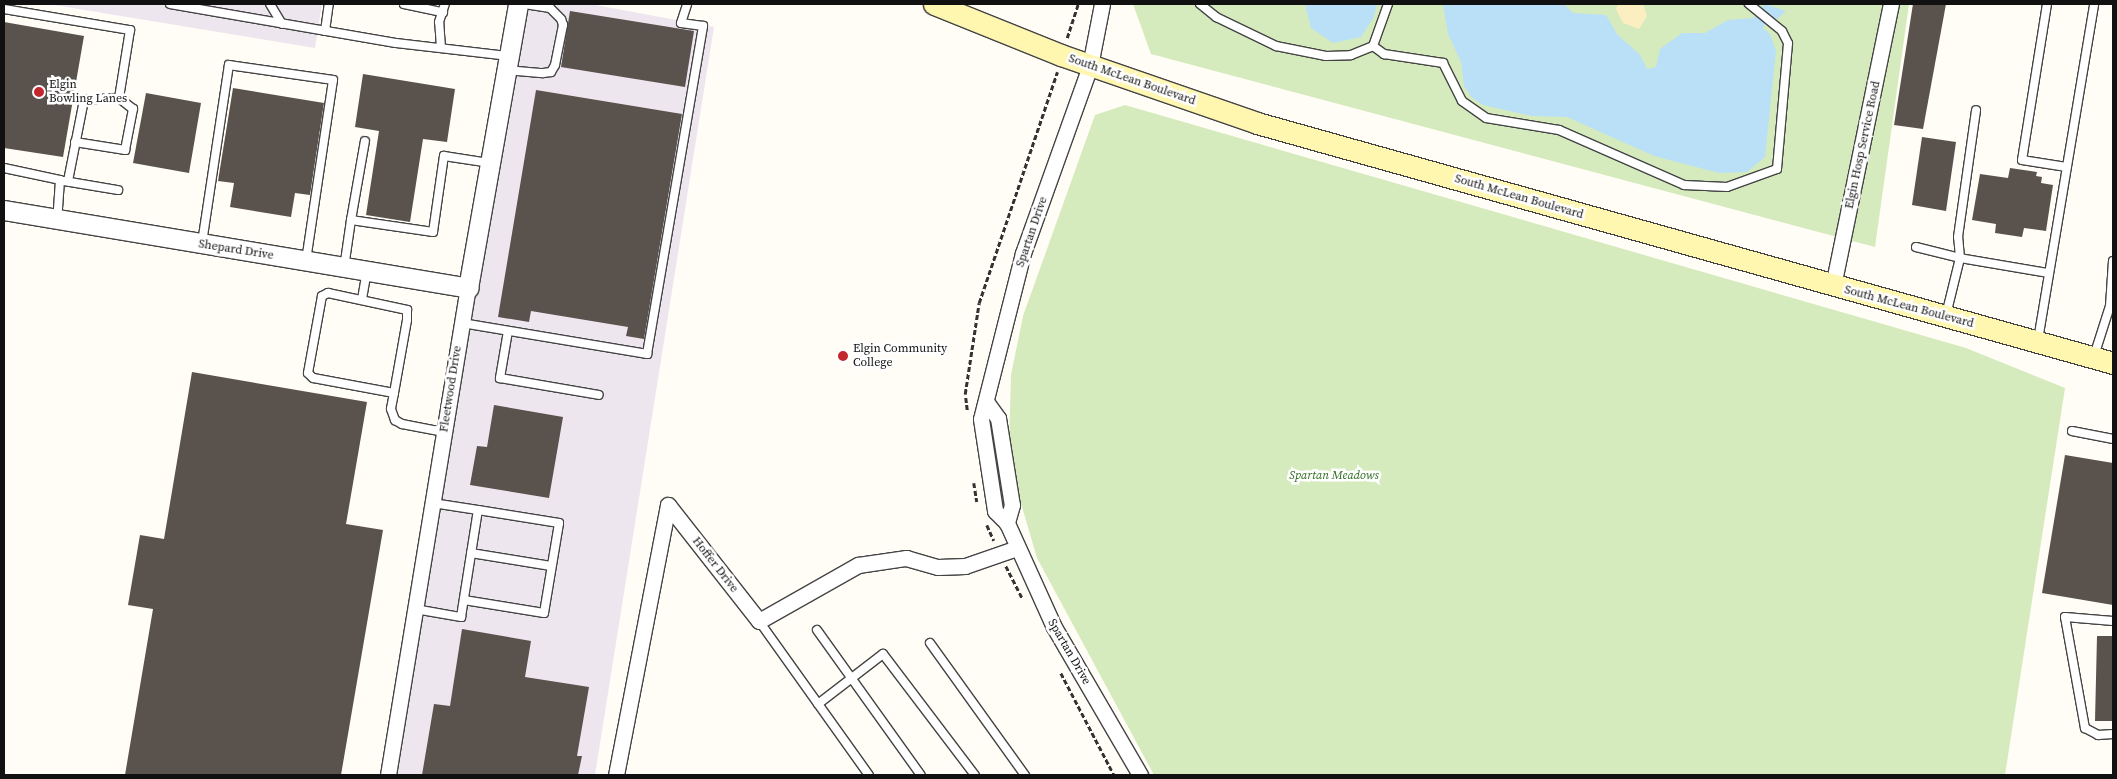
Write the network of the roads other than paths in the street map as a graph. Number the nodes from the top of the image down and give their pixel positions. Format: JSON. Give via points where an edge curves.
{"nodes":[{"id":1,"x":170,"y":4,"type":"edge"},
{"id":2,"x":270,"y":4,"type":"edge"},
{"id":3,"x":329,"y":4,"type":"edge"},
{"id":4,"x":404,"y":4,"type":"edge"},
{"id":5,"x":518,"y":4,"type":"edge"},
{"id":6,"x":524,"y":4,"type":"edge"},
{"id":7,"x":687,"y":4,"type":"edge"},
{"id":8,"x":934,"y":4,"type":"edge"},
{"id":9,"x":1102,"y":4,"type":"edge"},
{"id":10,"x":1200,"y":4,"type":"edge"},
{"id":11,"x":1388,"y":4,"type":"edge"},
{"id":12,"x":1749,"y":4,"type":"edge"},
{"id":13,"x":1891,"y":4,"type":"edge"},
{"id":14,"x":2047,"y":4,"type":"edge"},
{"id":15,"x":2094,"y":4,"type":"edge"},
{"id":16,"x":444,"y":8,"type":"edge"},
{"id":17,"x":4,"y":9,"type":"edge"},
{"id":18,"x":282,"y":24,"type":"junction"},
{"id":19,"x":325,"y":31,"type":"junction"},
{"id":20,"x":1373,"y":46,"type":"junction"},
{"id":21,"x":441,"y":48,"type":"junction"},
{"id":22,"x":508,"y":63,"type":"junction"},
{"id":23,"x":1090,"y":66,"type":"junction"},
{"id":24,"x":119,"y":98,"type":"junction"},
{"id":25,"x":1976,"y":110,"type":"dead end"},
{"id":26,"x":365,"y":140,"type":"dead end"},
{"id":27,"x":75,"y":142,"type":"junction"},
{"id":28,"x":490,"y":162,"type":"junction"},
{"id":29,"x":2066,"y":167,"type":"junction"},
{"id":30,"x":4,"y":168,"type":"edge"},
{"id":31,"x":64,"y":181,"type":"junction"},
{"id":32,"x":118,"y":190,"type":"dead end"},
{"id":33,"x":4,"y":213,"type":"edge"},
{"id":34,"x":57,"y":219,"type":"junction"},
{"id":35,"x":351,"y":220,"type":"junction"},
{"id":36,"x":202,"y":244,"type":"junction"},
{"id":37,"x":1916,"y":247,"type":"dead end"},
{"id":38,"x":1960,"y":258,"type":"junction"},
{"id":39,"x":306,"y":261,"type":"junction"},
{"id":40,"x":2113,"y":261,"type":"edge"},
{"id":41,"x":344,"y":268,"type":"junction"},
{"id":42,"x":367,"y":271,"type":"junction"},
{"id":43,"x":2048,"y":273,"type":"junction"},
{"id":44,"x":1833,"y":286,"type":"junction"},
{"id":45,"x":468,"y":288,"type":"junction"},
{"id":46,"x":362,"y":299,"type":"junction"},
{"id":47,"x":2112,"y":306,"type":"edge"},
{"id":48,"x":1945,"y":317,"type":"junction"},
{"id":49,"x":462,"y":323,"type":"junction"},
{"id":50,"x":508,"y":331,"type":"junction"},
{"id":51,"x":2037,"y":342,"type":"junction"},
{"id":52,"x":2104,"y":360,"type":"edge"},
{"id":53,"x":394,"y":393,"type":"junction"},
{"id":54,"x":599,"y":395,"type":"dead end"},
{"id":55,"x":2072,"y":431,"type":"dead end"},
{"id":56,"x":444,"y":432,"type":"junction"},
{"id":57,"x":2113,"y":439,"type":"edge"},
{"id":58,"x":433,"y":503,"type":"junction"},
{"id":59,"x":478,"y":510,"type":"junction"},
{"id":60,"x":1017,"y":548,"type":"junction"},
{"id":61,"x":471,"y":554,"type":"junction"},
{"id":62,"x":552,"y":566,"type":"junction"},
{"id":63,"x":464,"y":600,"type":"junction"},
{"id":64,"x":415,"y":609,"type":"junction"},
{"id":65,"x":759,"y":621,"type":"junction"},
{"id":66,"x":2113,"y":621,"type":"edge"},
{"id":67,"x":817,"y":630,"type":"dead end"},
{"id":68,"x":930,"y":643,"type":"dead end"},
{"id":69,"x":852,"y":678,"type":"junction"},
{"id":70,"x":818,"y":704,"type":"junction"},
{"id":71,"x":2113,"y":734,"type":"edge"},
{"id":72,"x":388,"y":775,"type":"edge"},
{"id":73,"x":616,"y":775,"type":"edge"},
{"id":74,"x":869,"y":775,"type":"edge"},
{"id":75,"x":921,"y":775,"type":"edge"},
{"id":76,"x":975,"y":775,"type":"edge"},
{"id":77,"x":1025,"y":775,"type":"edge"},
{"id":78,"x":1140,"y":775,"type":"edge"}],
"edges":[{"from":1,"to":18,"type":"lane"},
{"from":2,"to":18,"type":"lane"},
{"from":3,"to":19,"type":"lane"},
{"from":4,"to":16,"type":"lane"},
{"from":5,"to":22,"type":"street","name":"Fleetwood Drive"},
{"from":6,"to":22,"type":"lane","via":[[550,8],[561,19],[563,25],[555,65],[551,72],[543,73]]},
{"from":7,"to":50,"type":"lane","via":[[681,22],[703,26],[647,354]]},
{"from":8,"to":23,"type":"main road","name":"South McLean Boulevard"},
{"from":9,"to":23,"type":"street","name":"Spartan Drive"},
{"from":10,"to":20,"type":"lane","via":[[1229,24],[1276,46],[1308,55],[1351,55]]},
{"from":11,"to":20,"type":"lane"},
{"from":12,"to":20,"type":"lane","via":[[1785,37],[1789,57],[1777,169],[1727,187],[1711,188],[1660,177],[1559,130],[1486,118],[1462,101],[1442,63],[1384,54]]},
{"from":13,"to":44,"type":"street","name":"Elgin Hosp Service Road"},
{"from":14,"to":29,"type":"lane","via":[[2022,160]]},
{"from":15,"to":29,"type":"lane"},
{"from":16,"to":21,"type":"lane"},
{"from":17,"to":24,"type":"lane","via":[[130,30]]},
{"from":18,"to":19,"type":"lane"},
{"from":19,"to":21,"type":"lane"},
{"from":21,"to":22,"type":"lane"},
{"from":22,"to":28,"type":"street","name":"Fleetwood Drive"},
{"from":23,"to":44,"type":"main road","name":"South McLean Boulevard","via":[[1257,123]]},
{"from":23,"to":60,"type":"street","name":"Spartan Drive","via":[[1023,253],[981,419],[995,510],[1007,524]]},
{"from":24,"to":27,"type":"lane","via":[[84,100]]},
{"from":24,"to":27,"type":"lane","via":[[134,109],[125,150]]},
{"from":25,"to":38,"type":"lane","via":[[1958,237]]},
{"from":26,"to":35,"type":"lane"},
{"from":27,"to":31,"type":"lane"},
{"from":28,"to":35,"type":"lane","via":[[444,156],[433,232]]},
{"from":28,"to":45,"type":"street","name":"Fleetwood Drive"},
{"from":29,"to":43,"type":"lane"},
{"from":30,"to":31,"type":"lane"},
{"from":31,"to":32,"type":"lane"},
{"from":31,"to":34,"type":"lane"},
{"from":33,"to":34,"type":"street","name":"Shepard Drive"},
{"from":34,"to":36,"type":"street","name":"Shepard Drive"},
{"from":35,"to":41,"type":"lane"},
{"from":36,"to":39,"type":"street","name":"Shepard Drive"},
{"from":36,"to":39,"type":"lane","via":[[229,65],[333,80]]},
{"from":37,"to":38,"type":"lane"},
{"from":38,"to":43,"type":"lane"},
{"from":38,"to":48,"type":"lane"},
{"from":39,"to":41,"type":"street","name":"Shepard Drive"},
{"from":40,"to":47,"type":"lane"},
{"from":41,"to":42,"type":"street","name":"Shepard Drive"},
{"from":42,"to":45,"type":"street","name":"Shepard Drive"},
{"from":42,"to":46,"type":"lane"},
{"from":43,"to":51,"type":"lane"},
{"from":44,"to":48,"type":"main road","name":"South McLean Boulevard"},
{"from":45,"to":49,"type":"street","name":"Fleetwood Drive"},
{"from":46,"to":53,"type":"lane","via":[[407,310]]},
{"from":46,"to":53,"type":"lane","via":[[328,292],[322,296],[308,373],[313,378]]},
{"from":47,"to":52,"type":"lane"},
{"from":48,"to":51,"type":"main road","name":"South McLean Boulevard"},
{"from":49,"to":50,"type":"lane"},
{"from":49,"to":56,"type":"street","name":"Fleetwood Drive"},
{"from":50,"to":54,"type":"lane","via":[[500,378]]},
{"from":51,"to":52,"type":"main road","name":"South McLean Boulevard"},
{"from":53,"to":56,"type":"lane","via":[[391,409],[395,420]]},
{"from":55,"to":57,"type":"lane"},
{"from":56,"to":58,"type":"street","name":"Fleetwood Drive"},
{"from":58,"to":59,"type":"lane"},
{"from":58,"to":64,"type":"street","name":"Fleetwood Drive"},
{"from":59,"to":61,"type":"lane"},
{"from":59,"to":62,"type":"lane","via":[[559,523]]},
{"from":60,"to":65,"type":"street","via":[[965,566],[938,567],[906,558],[858,565]]},
{"from":60,"to":78,"type":"street","name":"Spartan Drive","via":[[1054,627]]},
{"from":61,"to":62,"type":"lane"},
{"from":61,"to":63,"type":"lane"},
{"from":62,"to":63,"type":"lane","via":[[544,613]]},
{"from":63,"to":64,"type":"lane","via":[[461,617]]},
{"from":64,"to":72,"type":"street","name":"Fleetwood Drive"},
{"from":65,"to":70,"type":"lane"},
{"from":65,"to":73,"type":"street","name":"Hoffer Drive","via":[[668,505]]},
{"from":66,"to":71,"type":"lane","via":[[2065,617],[2085,728],[2098,735]]},
{"from":67,"to":69,"type":"lane"},
{"from":68,"to":77,"type":"lane"},
{"from":69,"to":70,"type":"lane"},
{"from":69,"to":75,"type":"lane"},
{"from":69,"to":76,"type":"lane","via":[[883,654]]},
{"from":70,"to":74,"type":"lane"}]}
